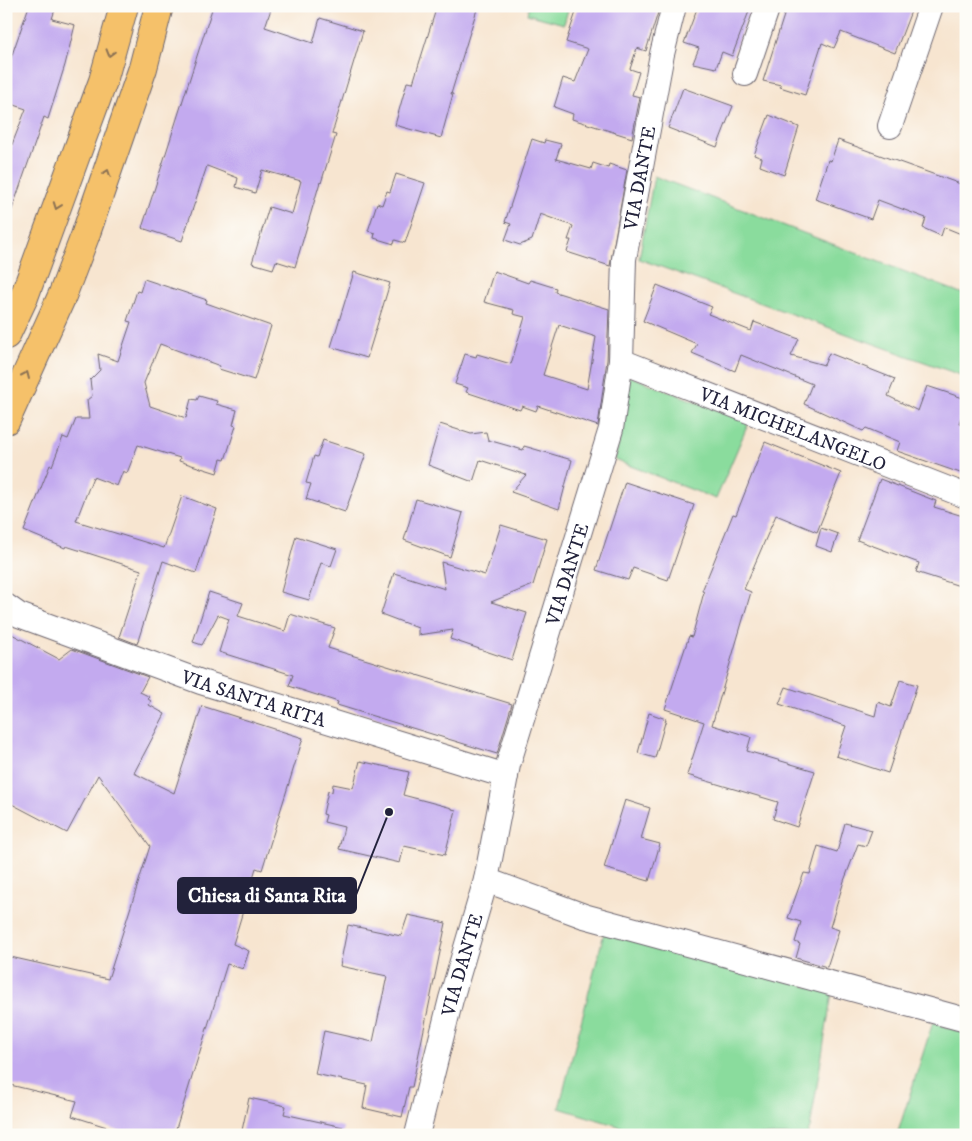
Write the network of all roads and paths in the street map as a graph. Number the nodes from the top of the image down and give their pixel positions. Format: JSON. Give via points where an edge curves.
{"nodes":[{"id":1,"x":124,"y":6,"type":"edge"},
{"id":2,"x":159,"y":6,"type":"edge"},
{"id":3,"x":674,"y":6,"type":"edge"},
{"id":4,"x":768,"y":6,"type":"edge"},
{"id":5,"x":931,"y":6,"type":"edge"},
{"id":6,"x":745,"y":74,"type":"dead end"},
{"id":7,"x":890,"y":126,"type":"dead end"},
{"id":8,"x":6,"y":335,"type":"edge"},
{"id":9,"x":621,"y":361,"type":"junction"},
{"id":10,"x":6,"y":420,"type":"edge"},
{"id":11,"x":966,"y":496,"type":"edge"},
{"id":12,"x":6,"y":606,"type":"edge"},
{"id":13,"x":506,"y":776,"type":"junction"},
{"id":14,"x":486,"y":880,"type":"junction"},
{"id":15,"x":966,"y":1020,"type":"edge"},
{"id":16,"x":417,"y":1135,"type":"edge"}],
"edges":[{"from":1,"to":8,"type":"main road","one_way":true,"via":[[102,81],[24,296]]},
{"from":10,"to":2,"type":"main road","one_way":true,"via":[[62,296],[85,236],[142,68]]},
{"from":3,"to":9,"type":"street","name":"VIA DANTE","via":[[624,259]]},
{"from":4,"to":6,"type":"street"},
{"from":5,"to":7,"type":"street"},
{"from":9,"to":11,"type":"street","name":"VIA MICHELANGELO"},
{"from":9,"to":13,"type":"street","name":"VIA DANTE","via":[[611,429]]},
{"from":12,"to":13,"type":"street","name":"VIA SANTA RITA","via":[[19,615],[201,682]]},
{"from":13,"to":14,"type":"street","name":"VIA DANTE"},
{"from":14,"to":15,"type":"street","via":[[584,916]]},
{"from":14,"to":16,"type":"street","name":"VIA DANTE","via":[[451,999]]}]}
